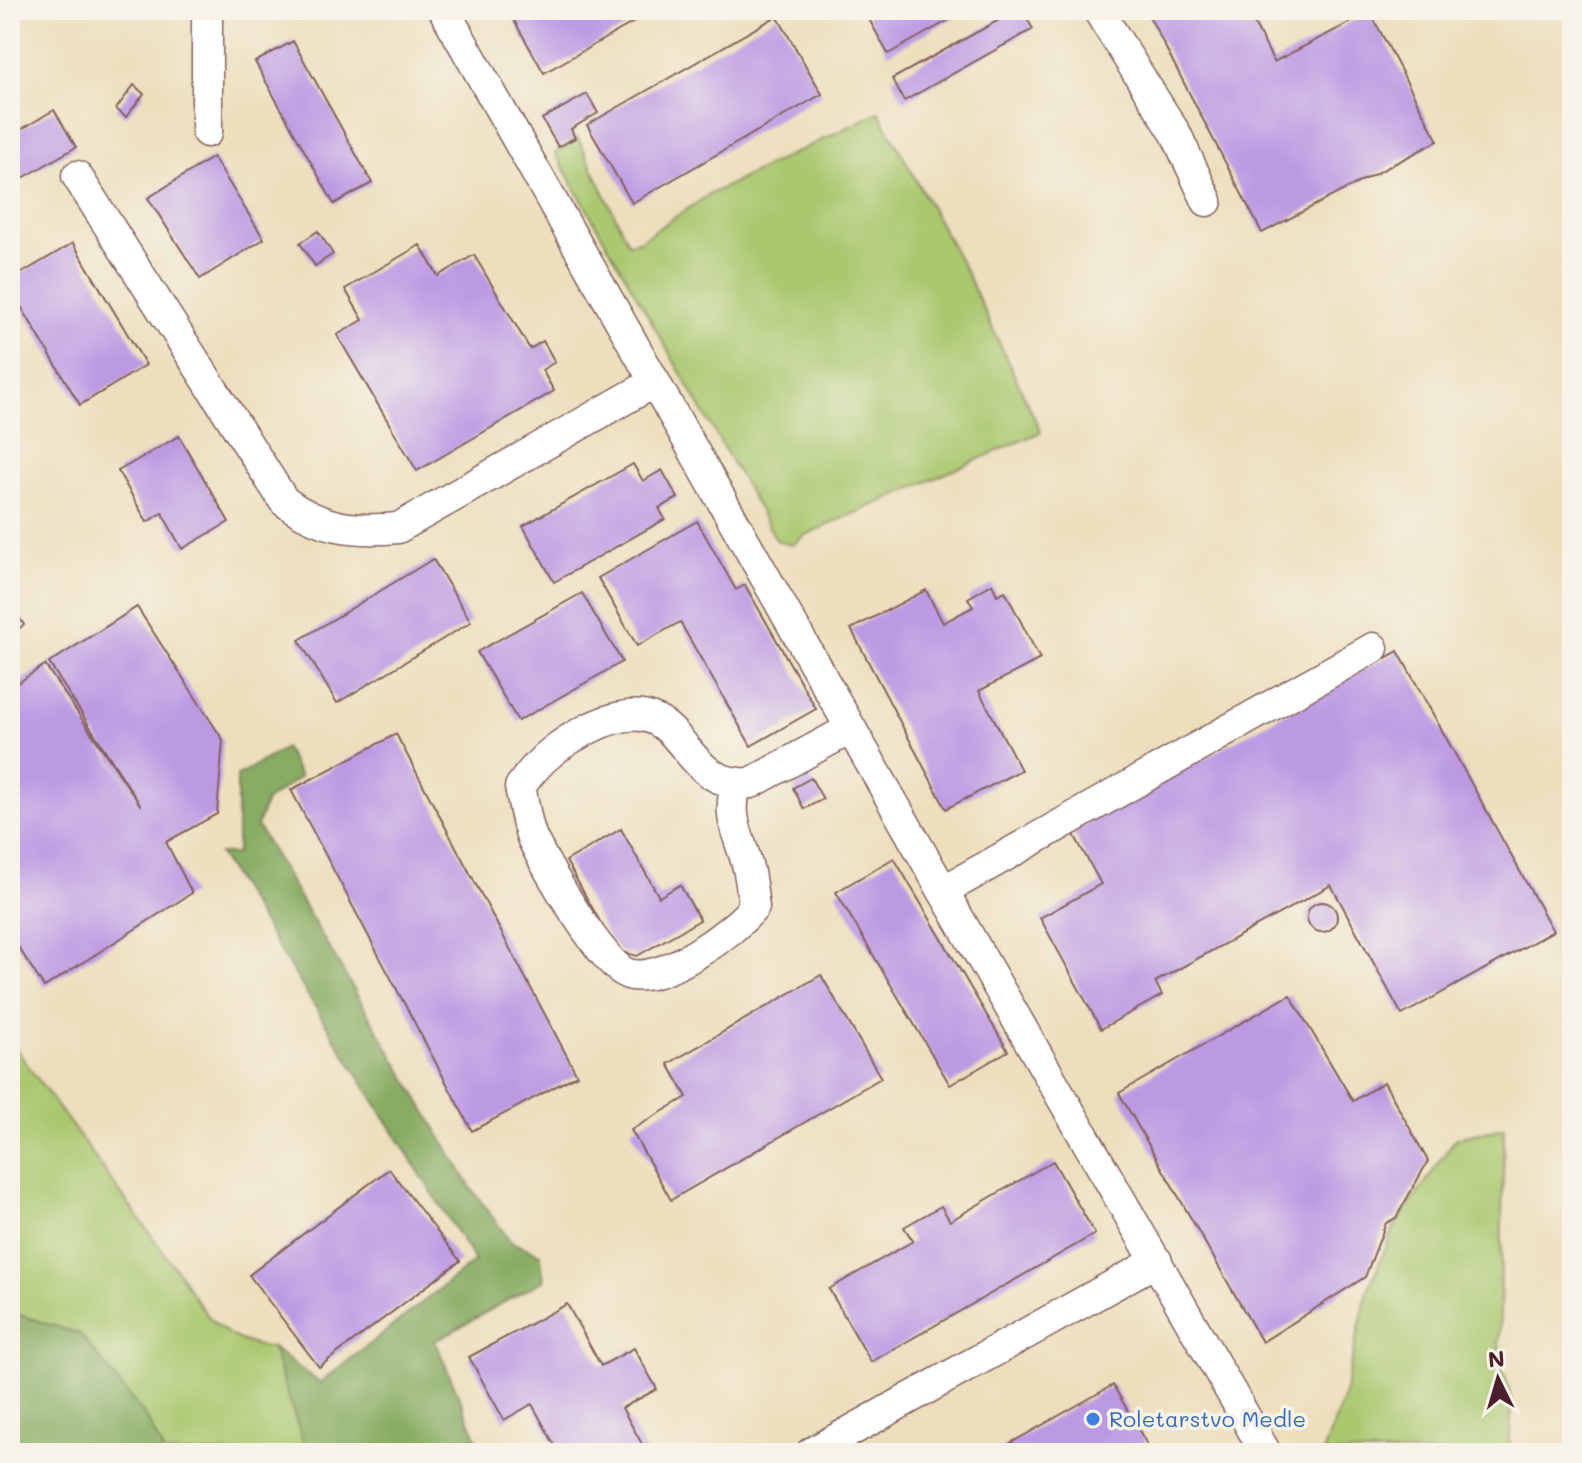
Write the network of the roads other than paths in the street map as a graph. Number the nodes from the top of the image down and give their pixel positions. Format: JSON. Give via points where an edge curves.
{"nodes":[{"id":1,"x":207,"y":10,"type":"edge"},
{"id":2,"x":444,"y":10,"type":"edge"},
{"id":3,"x":1098,"y":10,"type":"edge"},
{"id":4,"x":207,"y":132,"type":"dead end"},
{"id":5,"x":77,"y":176,"type":"dead end"},
{"id":6,"x":1207,"y":201,"type":"dead end"},
{"id":7,"x":655,"y":382,"type":"junction"},
{"id":8,"x":1373,"y":648,"type":"dead end"},
{"id":9,"x":850,"y":729,"type":"junction"},
{"id":10,"x":736,"y":784,"type":"junction"},
{"id":11,"x":943,"y":891,"type":"junction"},
{"id":12,"x":1157,"y":1261,"type":"junction"},
{"id":13,"x":811,"y":1453,"type":"edge"},
{"id":14,"x":1266,"y":1453,"type":"edge"}],
"edges":[{"from":1,"to":4,"type":"street"},
{"from":2,"to":7,"type":"street"},
{"from":3,"to":6,"type":"street","via":[[1176,134]]},
{"from":5,"to":7,"type":"street","via":[[284,501],[333,527],[360,532],[398,528]]},
{"from":7,"to":9,"type":"street"},
{"from":8,"to":11,"type":"street"},
{"from":9,"to":10,"type":"street","via":[[762,778]]},
{"from":9,"to":11,"type":"street"},
{"from":10,"to":10,"type":"street","via":[[711,777],[667,726],[649,716],[630,715],[604,721],[552,749],[520,787],[532,838],[612,965],[630,975],[662,968],[738,927],[754,907],[730,805]]},
{"from":11,"to":12,"type":"street"},
{"from":12,"to":13,"type":"street"},
{"from":12,"to":14,"type":"street"}]}
